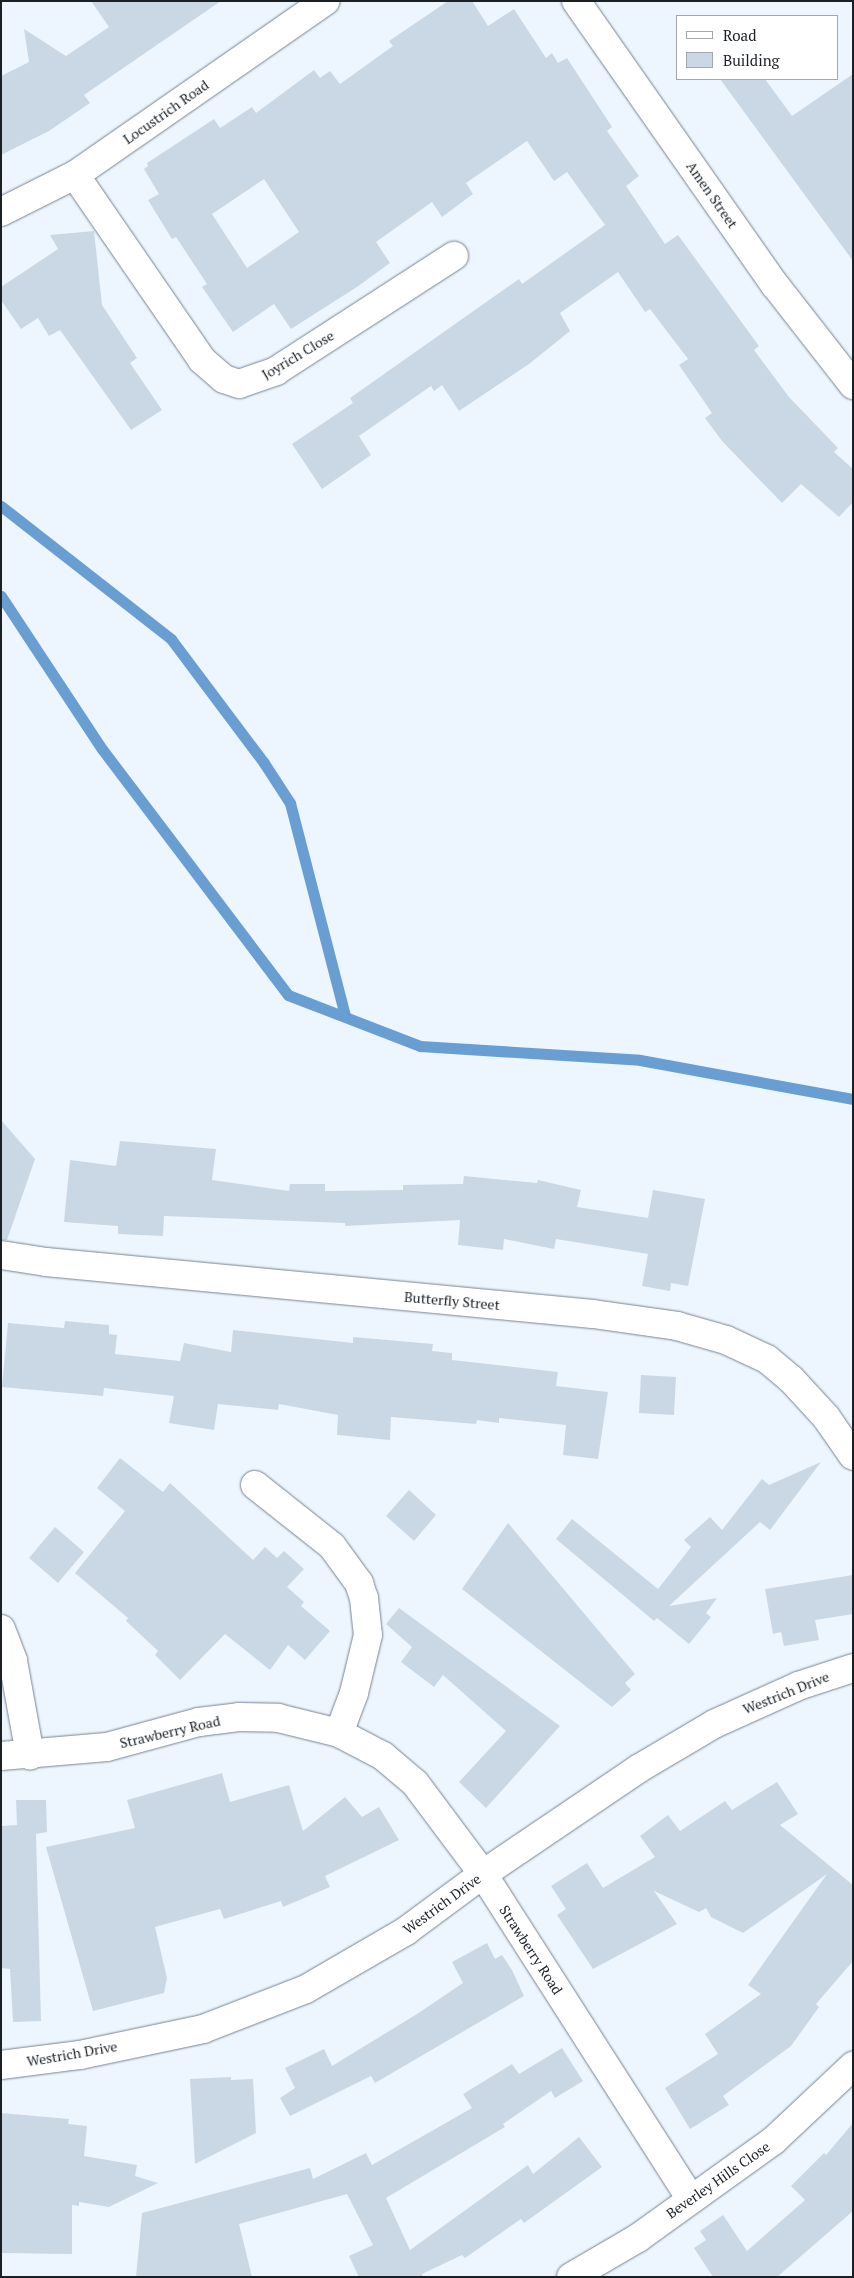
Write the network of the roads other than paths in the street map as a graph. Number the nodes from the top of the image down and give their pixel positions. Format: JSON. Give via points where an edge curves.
{"nodes":[{"id":1,"x":325,"y":1,"type":"edge"},
{"id":2,"x":576,"y":1,"type":"edge"},
{"id":3,"x":75,"y":175,"type":"junction"},
{"id":4,"x":1,"y":212,"type":"edge"},
{"id":5,"x":454,"y":256,"type":"dead end"},
{"id":6,"x":853,"y":385,"type":"edge"},
{"id":7,"x":1,"y":1254,"type":"edge"},
{"id":8,"x":853,"y":1456,"type":"edge"},
{"id":9,"x":255,"y":1486,"type":"dead end"},
{"id":10,"x":1,"y":1629,"type":"edge"},
{"id":11,"x":853,"y":1668,"type":"edge"},
{"id":12,"x":339,"y":1733,"type":"junction"},
{"id":13,"x":30,"y":1754,"type":"junction"},
{"id":14,"x":1,"y":1756,"type":"edge"},
{"id":15,"x":483,"y":1874,"type":"junction"},
{"id":16,"x":1,"y":2065,"type":"edge"},
{"id":17,"x":853,"y":2066,"type":"edge"},
{"id":18,"x":690,"y":2198,"type":"junction"},
{"id":19,"x":571,"y":2277,"type":"edge"}],
"edges":[{"from":1,"to":3,"type":"street","name":"Locustrich Road"},
{"from":2,"to":6,"type":"street","name":"Amen Street","via":[[775,285]]},
{"from":3,"to":4,"type":"street","name":"Locustrich Road"},
{"from":3,"to":5,"type":"street","name":"Joyrich Close","via":[[202,360],[224,380],[239,384],[276,370]]},
{"from":7,"to":8,"type":"street","name":"Butterfly Street","via":[[56,1263],[593,1314],[677,1326],[726,1340],[767,1360],[826,1417]]},
{"from":9,"to":12,"type":"street","via":[[332,1546],[359,1583],[368,1635],[354,1693]]},
{"from":10,"to":13,"type":"street","via":[[12,1661]]},
{"from":11,"to":15,"type":"street","name":"Westrich Drive","via":[[798,1686],[714,1724],[638,1769]]},
{"from":12,"to":13,"type":"street","name":"Strawberry Road","via":[[278,1718],[239,1717],[199,1722],[107,1747]]},
{"from":12,"to":15,"type":"street","name":"Strawberry Road","via":[[383,1756],[415,1783]]},
{"from":13,"to":14,"type":"street","name":"Strawberry Road"},
{"from":15,"to":16,"type":"street","name":"Westrich Drive","via":[[406,1932],[306,1989],[204,2029],[80,2055]]},
{"from":15,"to":18,"type":"street","name":"Strawberry Road"},
{"from":17,"to":18,"type":"street","name":"Beverley Hills Close","via":[[773,2141]]},
{"from":18,"to":19,"type":"street","name":"Beverley Hills Close","via":[[638,2238]]}]}
